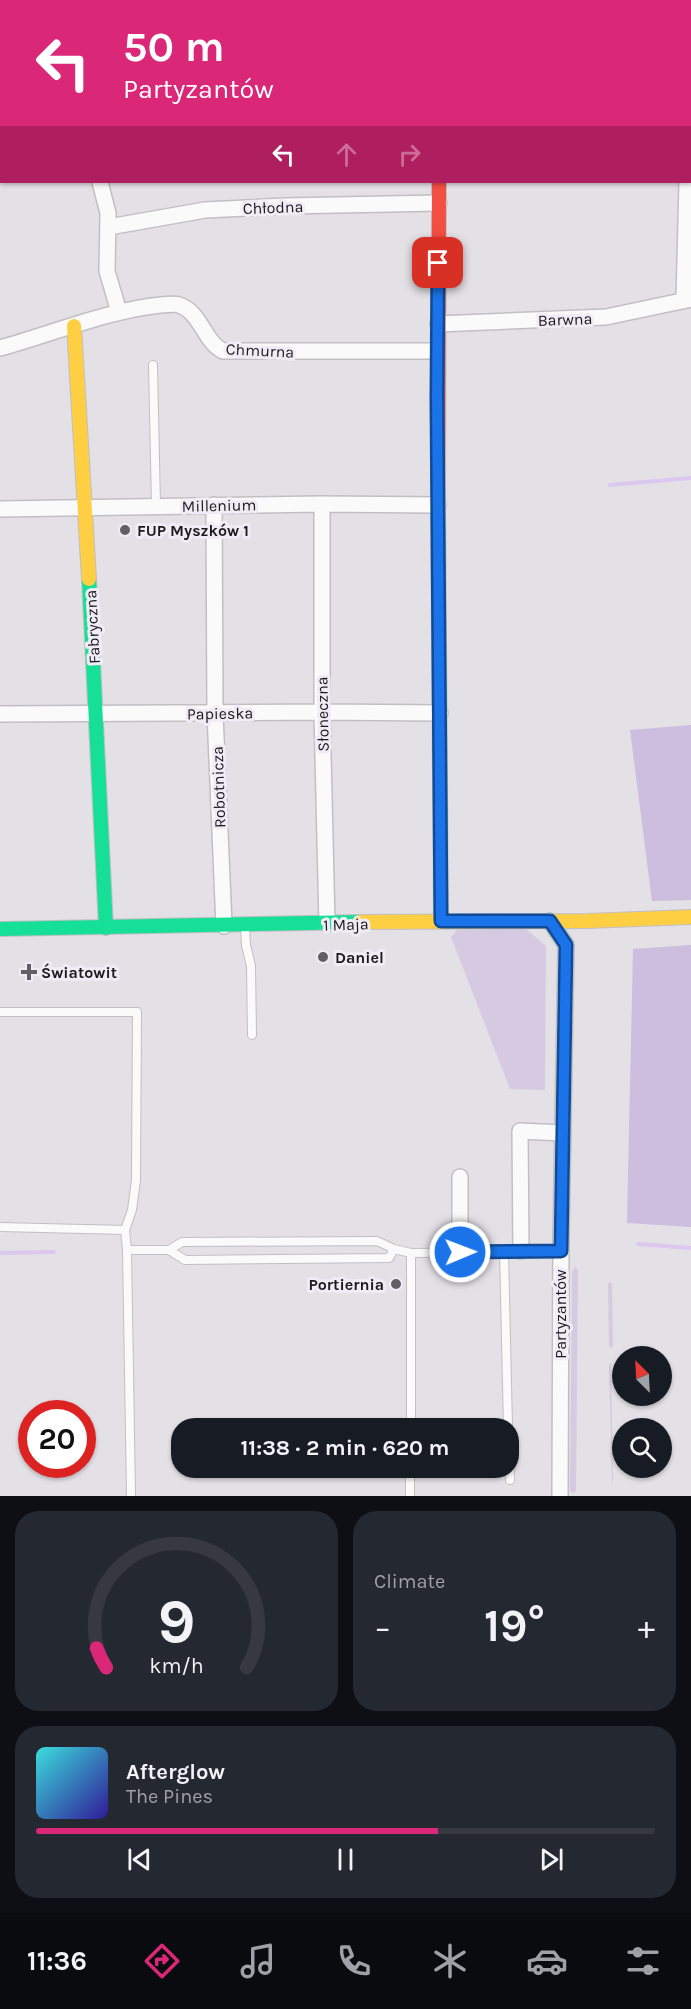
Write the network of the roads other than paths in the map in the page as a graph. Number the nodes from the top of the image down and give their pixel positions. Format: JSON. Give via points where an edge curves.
{"nodes":[{"id":1,"x":100,"y":183,"type":"edge"},
{"id":2,"x":439,"y":183,"type":"edge"},
{"id":3,"x":687,"y":183,"type":"edge"},
{"id":4,"x":439,"y":203,"type":"junction"},
{"id":5,"x":109,"y":226,"type":"junction"},
{"id":6,"x":688,"y":299,"type":"edge"},
{"id":7,"x":119,"y":312,"type":"junction"},
{"id":8,"x":438,"y":324,"type":"junction"},
{"id":9,"x":74,"y":326,"type":"junction"},
{"id":10,"x":0,"y":348,"type":"edge"},
{"id":11,"x":437,"y":351,"type":"junction"},
{"id":12,"x":153,"y":365,"type":"dead end"},
{"id":13,"x":322,"y":504,"type":"junction"},
{"id":14,"x":214,"y":505,"type":"junction"},
{"id":15,"x":438,"y":505,"type":"junction"},
{"id":16,"x":156,"y":506,"type":"junction"},
{"id":17,"x":0,"y":509,"type":"edge"},
{"id":18,"x":86,"y":509,"type":"junction"},
{"id":19,"x":322,"y":712,"type":"junction"},
{"id":20,"x":215,"y":713,"type":"junction"},
{"id":21,"x":440,"y":713,"type":"junction"},
{"id":22,"x":0,"y":714,"type":"edge"},
{"id":23,"x":96,"y":714,"type":"junction"},
{"id":24,"x":691,"y":917,"type":"edge"},
{"id":25,"x":441,"y":921,"type":"junction"},
{"id":26,"x":550,"y":921,"type":"junction"},
{"id":27,"x":327,"y":924,"type":"junction"},
{"id":28,"x":224,"y":926,"type":"junction"},
{"id":29,"x":245,"y":926,"type":"junction"},
{"id":30,"x":106,"y":928,"type":"junction"},
{"id":31,"x":0,"y":929,"type":"edge"},
{"id":32,"x":0,"y":1012,"type":"edge"},
{"id":33,"x":252,"y":1035,"type":"dead end"},
{"id":34,"x":563,"y":1133,"type":"junction"},
{"id":35,"x":460,"y":1177,"type":"dead end"},
{"id":36,"x":0,"y":1227,"type":"edge"},
{"id":37,"x":125,"y":1230,"type":"junction"},
{"id":38,"x":394,"y":1249,"type":"junction"},
{"id":39,"x":127,"y":1250,"type":"junction"},
{"id":40,"x":169,"y":1250,"type":"junction"},
{"id":41,"x":504,"y":1251,"type":"junction"},
{"id":42,"x":521,"y":1251,"type":"junction"},
{"id":43,"x":561,"y":1251,"type":"junction"},
{"id":44,"x":460,"y":1252,"type":"junction"},
{"id":45,"x":411,"y":1253,"type":"junction"},
{"id":46,"x":411,"y":1418,"type":"edge"},
{"id":47,"x":508,"y":1418,"type":"edge"},
{"id":48,"x":410,"y":1478,"type":"edge"},
{"id":49,"x":131,"y":1496,"type":"edge"},
{"id":50,"x":410,"y":1496,"type":"edge"},
{"id":51,"x":560,"y":1496,"type":"edge"}],
"edges":[{"from":1,"to":5,"type":"street"},
{"from":2,"to":4,"type":"street"},
{"from":3,"to":6,"type":"street"},
{"from":4,"to":5,"type":"street","name":"Chłodna","via":[[205,210]]},
{"from":4,"to":8,"type":"street"},
{"from":5,"to":7,"type":"street","via":[[107,271]]},
{"from":6,"to":8,"type":"street","name":"Barwna","via":[[606,317]]},
{"from":7,"to":9,"type":"street","name":"Chmurna"},
{"from":7,"to":11,"type":"street","name":"Chmurna","via":[[178,304],[192,313],[216,346],[229,352]]},
{"from":8,"to":11,"type":"street"},
{"from":9,"to":10,"type":"street","name":"Chmurna"},
{"from":9,"to":18,"type":"street","name":"Fabryczna"},
{"from":11,"to":15,"type":"street"},
{"from":12,"to":16,"type":"lane"},
{"from":13,"to":14,"type":"street","name":"Millenium"},
{"from":13,"to":15,"type":"street","name":"Millenium"},
{"from":13,"to":19,"type":"street","name":"Słoneczna"},
{"from":14,"to":16,"type":"street","name":"Millenium"},
{"from":14,"to":20,"type":"street","name":"Robotnicza"},
{"from":15,"to":21,"type":"street"},
{"from":16,"to":18,"type":"street","name":"Millenium"},
{"from":17,"to":18,"type":"street","name":"Millenium"},
{"from":18,"to":23,"type":"street","name":"Fabryczna"},
{"from":19,"to":20,"type":"street","name":"Papieska"},
{"from":19,"to":21,"type":"street","name":"Papieska"},
{"from":19,"to":27,"type":"street","name":"Słoneczna"},
{"from":20,"to":23,"type":"street","name":"Papieska"},
{"from":20,"to":28,"type":"street","name":"Robotnicza"},
{"from":21,"to":25,"type":"street"},
{"from":22,"to":23,"type":"street","name":"Papieska"},
{"from":23,"to":30,"type":"street","name":"Fabryczna"},
{"from":24,"to":26,"type":"street","name":"1 Maja"},
{"from":25,"to":26,"type":"street","name":"1 Maja"},
{"from":25,"to":27,"type":"street","name":"1 Maja"},
{"from":26,"to":34,"type":"street","name":"Partyzantów","via":[[566,945]]},
{"from":27,"to":29,"type":"street","name":"1 Maja"},
{"from":28,"to":29,"type":"street","name":"1 Maja"},
{"from":28,"to":30,"type":"street","name":"1 Maja"},
{"from":29,"to":33,"type":"lane","via":[[251,966]]},
{"from":30,"to":31,"type":"street","name":"1 Maja"},
{"from":32,"to":37,"type":"lane","via":[[137,1012],[136,1180]]},
{"from":34,"to":42,"type":"street","via":[[520,1131]]},
{"from":34,"to":43,"type":"street","name":"Partyzantów"},
{"from":35,"to":44,"type":"street"},
{"from":36,"to":37,"type":"lane"},
{"from":37,"to":39,"type":"lane"},
{"from":38,"to":40,"type":"lane","via":[[377,1241],[182,1242]]},
{"from":38,"to":40,"type":"lane","via":[[389,1258],[185,1260]]},
{"from":38,"to":45,"type":"lane"},
{"from":39,"to":40,"type":"lane"},
{"from":39,"to":49,"type":"lane"},
{"from":41,"to":42,"type":"lane"},
{"from":41,"to":44,"type":"lane"},
{"from":41,"to":47,"type":"lane"},
{"from":42,"to":43,"type":"lane"},
{"from":43,"to":51,"type":"street","name":"Partyzantów"},
{"from":44,"to":45,"type":"lane"},
{"from":45,"to":46,"type":"lane"},
{"from":48,"to":50,"type":"lane"}]}
